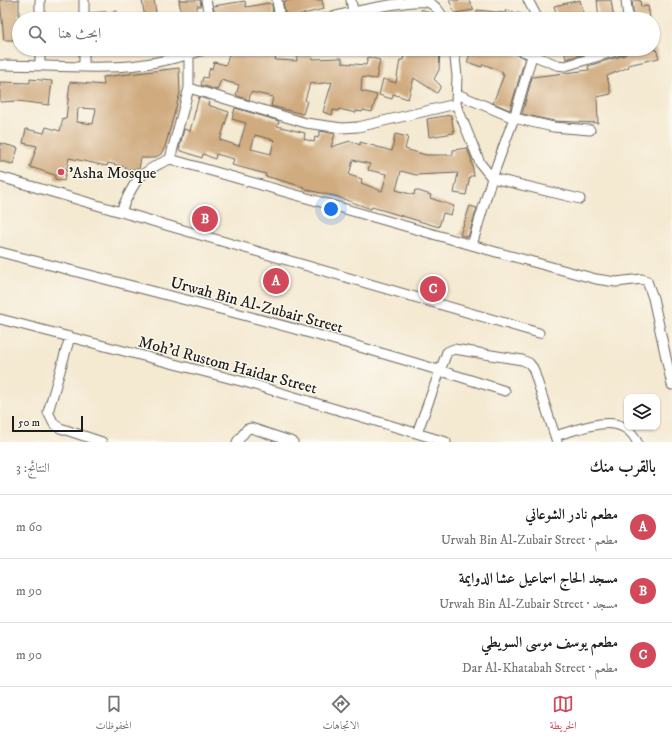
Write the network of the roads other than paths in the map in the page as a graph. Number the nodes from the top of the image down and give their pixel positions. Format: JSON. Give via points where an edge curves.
{"nodes":[{"id":1,"x":40,"y":0,"type":"edge"},
{"id":2,"x":84,"y":0,"type":"edge"},
{"id":3,"x":206,"y":0,"type":"edge"},
{"id":4,"x":277,"y":0,"type":"edge"},
{"id":5,"x":351,"y":0,"type":"edge"},
{"id":6,"x":528,"y":0,"type":"edge"},
{"id":7,"x":626,"y":0,"type":"edge"},
{"id":8,"x":428,"y":1,"type":"edge"},
{"id":9,"x":353,"y":11,"type":"junction"},
{"id":10,"x":40,"y":12,"type":"edge"},
{"id":11,"x":84,"y":12,"type":"edge"},
{"id":12,"x":209,"y":12,"type":"edge"},
{"id":13,"x":279,"y":12,"type":"edge"},
{"id":14,"x":349,"y":12,"type":"edge"},
{"id":15,"x":441,"y":12,"type":"edge"},
{"id":16,"x":534,"y":12,"type":"edge"},
{"id":17,"x":627,"y":12,"type":"edge"},
{"id":18,"x":40,"y":56,"type":"edge"},
{"id":19,"x":84,"y":56,"type":"edge"},
{"id":20,"x":183,"y":56,"type":"edge"},
{"id":21,"x":189,"y":56,"type":"edge"},
{"id":22,"x":454,"y":56,"type":"edge"},
{"id":23,"x":533,"y":56,"type":"edge"},
{"id":24,"x":543,"y":56,"type":"edge"},
{"id":25,"x":600,"y":56,"type":"edge"},
{"id":26,"x":40,"y":64,"type":"junction"},
{"id":27,"x":0,"y":65,"type":"edge"},
{"id":28,"x":84,"y":66,"type":"junction"},
{"id":29,"x":189,"y":88,"type":"junction"},
{"id":30,"x":457,"y":94,"type":"junction"},
{"id":31,"x":456,"y":104,"type":"junction"},
{"id":32,"x":514,"y":118,"type":"junction"},
{"id":33,"x":590,"y":130,"type":"dead end"},
{"id":34,"x":170,"y":159,"type":"junction"},
{"id":35,"x":0,"y":177,"type":"edge"},
{"id":36,"x":492,"y":178,"type":"junction"},
{"id":37,"x":580,"y":199,"type":"dead end"},
{"id":38,"x":121,"y":211,"type":"junction"},
{"id":39,"x":472,"y":245,"type":"junction"},
{"id":40,"x":0,"y":252,"type":"edge"},
{"id":41,"x":0,"y":319,"type":"edge"},
{"id":42,"x":539,"y":333,"type":"dead end"},
{"id":43,"x":70,"y":337,"type":"junction"},
{"id":44,"x":441,"y":370,"type":"junction"},
{"id":45,"x":672,"y":385,"type":"edge"},
{"id":46,"x":505,"y":391,"type":"dead end"},
{"id":47,"x":417,"y":433,"type":"junction"},
{"id":48,"x":556,"y":439,"type":"edge"},
{"id":49,"x":102,"y":442,"type":"edge"},
{"id":50,"x":237,"y":442,"type":"edge"},
{"id":51,"x":293,"y":442,"type":"edge"},
{"id":52,"x":446,"y":442,"type":"edge"},
{"id":53,"x":637,"y":442,"type":"edge"}],
"edges":[{"from":1,"to":10,"type":"street"},
{"from":2,"to":11,"type":"street"},
{"from":3,"to":12,"type":"street"},
{"from":4,"to":13,"type":"street"},
{"from":5,"to":9,"type":"street"},
{"from":6,"to":16,"type":"street"},
{"from":7,"to":17,"type":"street"},
{"from":8,"to":9,"type":"street","via":[[390,4]]},
{"from":8,"to":15,"type":"street"},
{"from":9,"to":14,"type":"street"},
{"from":18,"to":26,"type":"street"},
{"from":19,"to":28,"type":"street"},
{"from":20,"to":28,"type":"street","via":[[128,66]]},
{"from":21,"to":29,"type":"street"},
{"from":22,"to":30,"type":"street"},
{"from":23,"to":32,"type":"street"},
{"from":24,"to":25,"type":"street","via":[[565,66]]},
{"from":26,"to":27,"type":"street"},
{"from":26,"to":28,"type":"street"},
{"from":29,"to":31,"type":"street","via":[[306,123],[342,128],[358,127]]},
{"from":29,"to":34,"type":"street"},
{"from":30,"to":31,"type":"street"},
{"from":30,"to":32,"type":"street"},
{"from":31,"to":36,"type":"street","via":[[480,162]]},
{"from":32,"to":33,"type":"street"},
{"from":32,"to":36,"type":"street"},
{"from":34,"to":38,"type":"street","via":[[144,172],[129,193]]},
{"from":34,"to":39,"type":"street"},
{"from":35,"to":38,"type":"street"},
{"from":36,"to":37,"type":"street"},
{"from":36,"to":39,"type":"street"},
{"from":38,"to":42,"type":"street"},
{"from":39,"to":45,"type":"street","via":[[607,281],[647,281]]},
{"from":40,"to":44,"type":"street","name":"Urwah Bin Al-Zubair Street"},
{"from":41,"to":43,"type":"street","name":"Moh'd Rustom Haidar Street"},
{"from":43,"to":47,"type":"street","name":"Moh'd Rustom Haidar Street","via":[[248,383]]},
{"from":43,"to":49,"type":"street","via":[[48,412],[54,424],[60,428]]},
{"from":44,"to":46,"type":"street","name":"Urwah Bin Al-Zubair Street"},
{"from":44,"to":47,"type":"street"},
{"from":44,"to":48,"type":"street","via":[[447,352],[454,350],[529,363],[537,379]]},
{"from":47,"to":52,"type":"street","name":"Moh'd Rustom Haidar Street"},
{"from":48,"to":53,"type":"street","via":[[595,424],[613,423],[627,428]]},
{"from":50,"to":51,"type":"street","via":[[247,429],[251,428]]}]}
